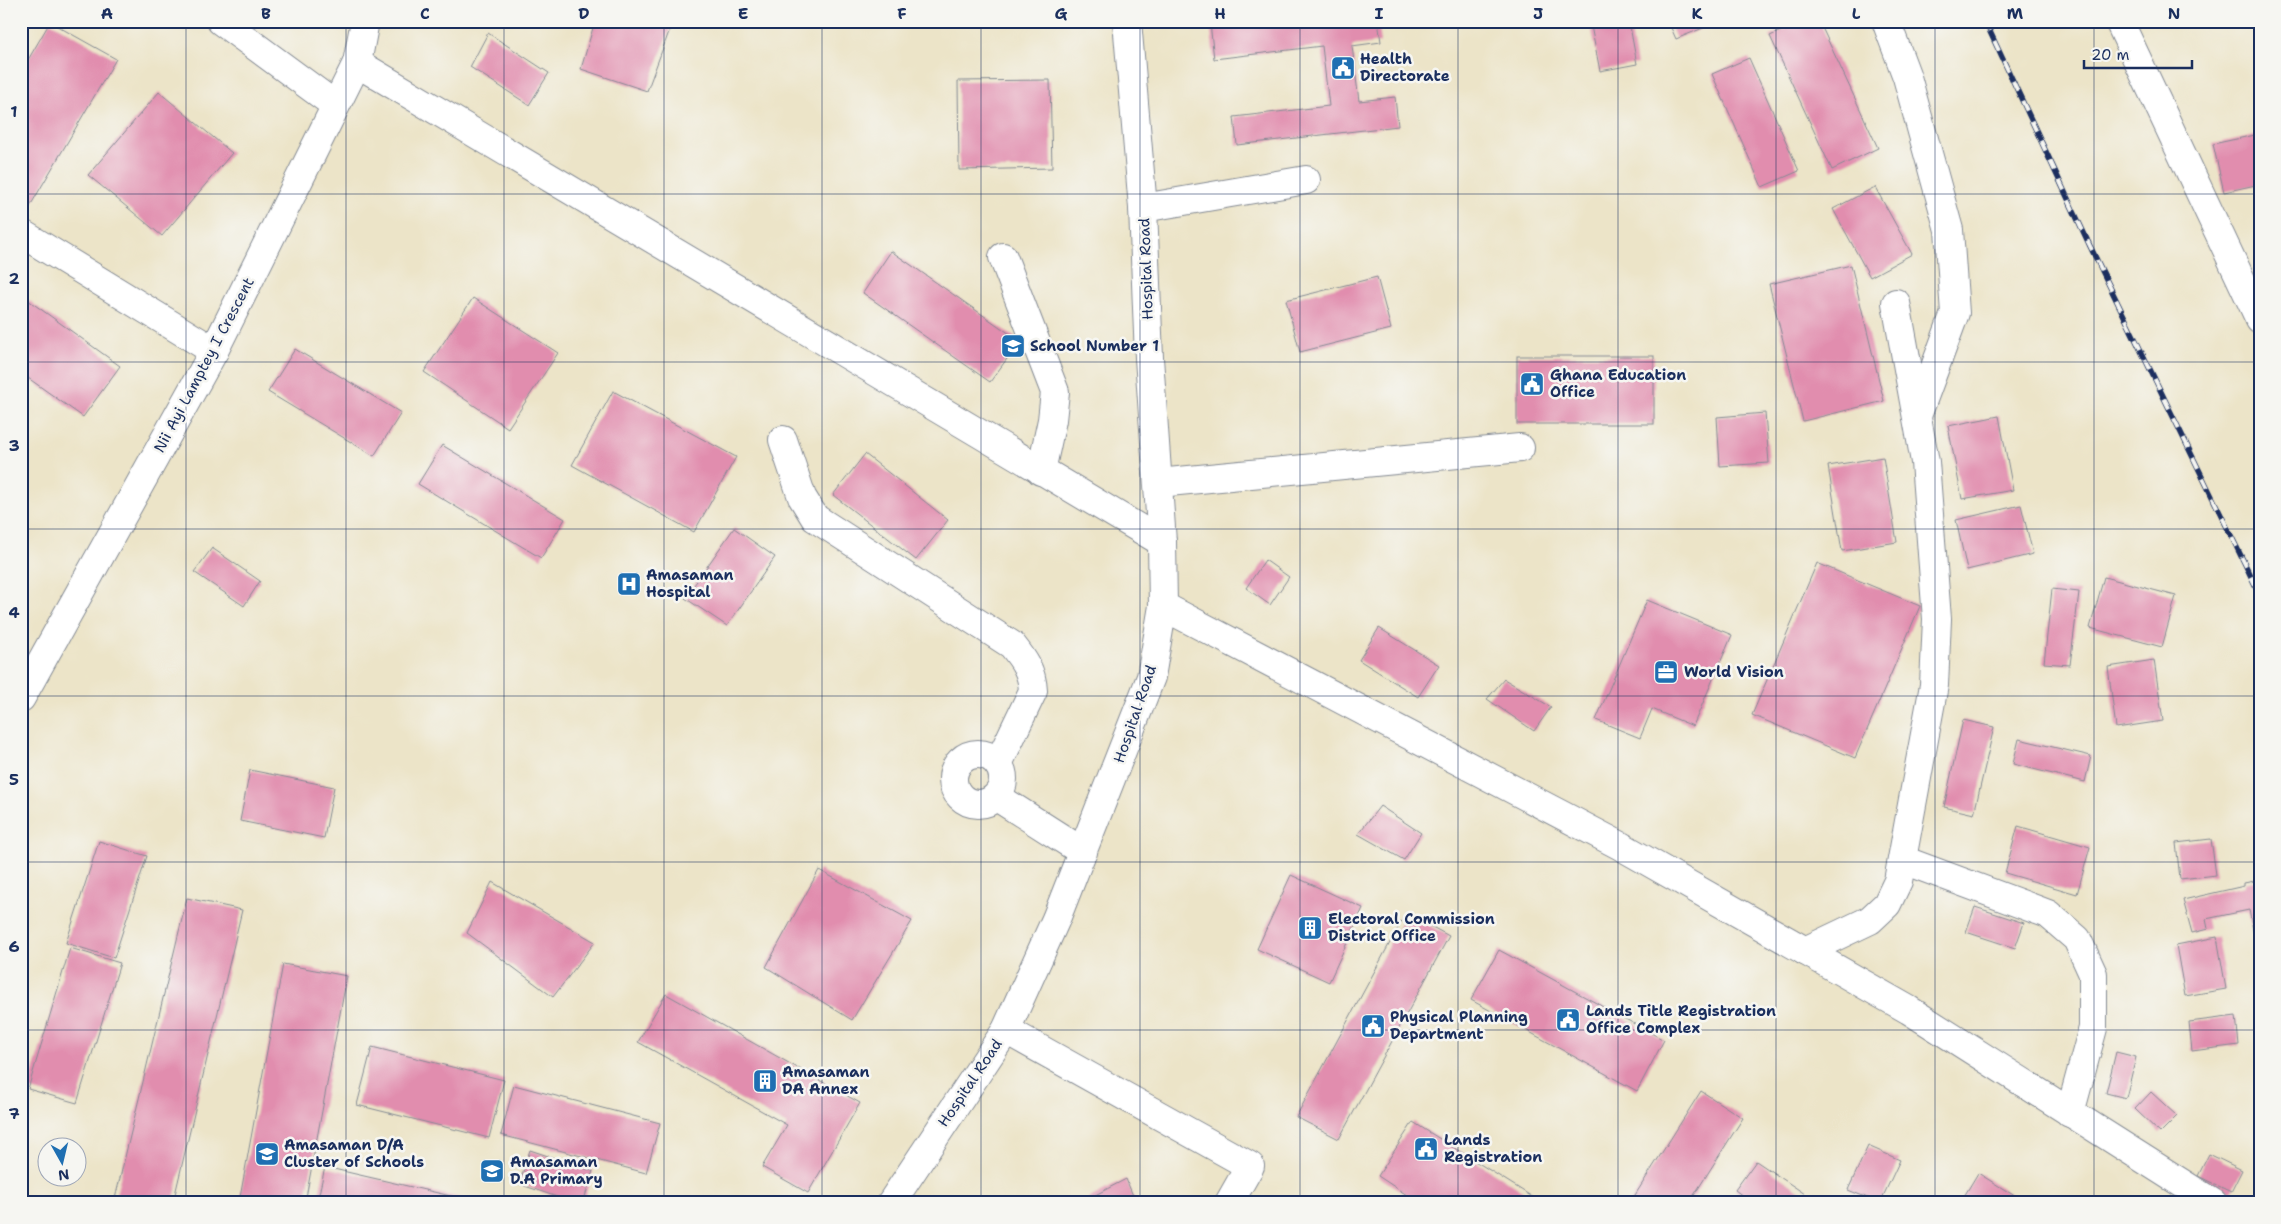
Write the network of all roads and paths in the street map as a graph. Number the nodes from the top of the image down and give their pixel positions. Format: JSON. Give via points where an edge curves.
{"nodes":[{"id":1,"x":221,"y":21,"type":"edge"},
{"id":2,"x":364,"y":21,"type":"edge"},
{"id":3,"x":1127,"y":21,"type":"edge"},
{"id":4,"x":1886,"y":21,"type":"edge"},
{"id":5,"x":2119,"y":21,"type":"edge"},
{"id":6,"x":357,"y":63,"type":"junction"},
{"id":7,"x":335,"y":105,"type":"junction"},
{"id":8,"x":1306,"y":180,"type":"dead end"},
{"id":9,"x":1143,"y":208,"type":"junction"},
{"id":10,"x":21,"y":233,"type":"edge"},
{"id":11,"x":1003,"y":257,"type":"dead end"},
{"id":12,"x":1896,"y":303,"type":"dead end"},
{"id":13,"x":2260,"y":320,"type":"edge"},
{"id":14,"x":214,"y":351,"type":"junction"},
{"id":15,"x":1917,"y":416,"type":"junction"},
{"id":16,"x":783,"y":440,"type":"dead end"},
{"id":17,"x":1520,"y":448,"type":"dead end"},
{"id":18,"x":1041,"y":471,"type":"junction"},
{"id":19,"x":1158,"y":483,"type":"junction"},
{"id":20,"x":1162,"y":542,"type":"junction"},
{"id":21,"x":1163,"y":606,"type":"junction"},
{"id":22,"x":21,"y":698,"type":"edge"},
{"id":23,"x":998,"y":764,"type":"junction"},
{"id":24,"x":997,"y":796,"type":"junction"},
{"id":25,"x":1083,"y":852,"type":"junction"},
{"id":26,"x":1903,"y":860,"type":"junction"},
{"id":27,"x":1805,"y":951,"type":"junction"},
{"id":28,"x":1006,"y":1030,"type":"junction"},
{"id":29,"x":2070,"y":1113,"type":"junction"},
{"id":30,"x":891,"y":1203,"type":"edge"},
{"id":31,"x":1230,"y":1203,"type":"edge"},
{"id":32,"x":2213,"y":1203,"type":"edge"}],
"edges":[{"from":1,"to":7,"type":"street"},
{"from":2,"to":6,"type":"street","name":"Nii Ayi Lamptey I Crescent"},
{"from":3,"to":9,"type":"street","name":"Hospital Road"},
{"from":4,"to":15,"type":"street","via":[[1907,77],[1948,230],[1956,314]]},
{"from":5,"to":13,"type":"street"},
{"from":6,"to":7,"type":"street","name":"Nii Ayi Lamptey I Crescent"},
{"from":6,"to":18,"type":"street"},
{"from":7,"to":14,"type":"street","name":"Nii Ayi Lamptey I Crescent"},
{"from":8,"to":9,"type":"street"},
{"from":9,"to":19,"type":"street","name":"Hospital Road"},
{"from":10,"to":14,"type":"street"},
{"from":11,"to":18,"type":"street","via":[[1055,392]]},
{"from":12,"to":15,"type":"street"},
{"from":14,"to":22,"type":"street","name":"Nii Ayi Lamptey I Crescent"},
{"from":15,"to":26,"type":"street","via":[[1925,462],[1937,620],[1934,685]]},
{"from":16,"to":23,"type":"street","via":[[802,496],[815,518],[1012,645],[1027,663],[1033,691]]},
{"from":17,"to":19,"type":"street"},
{"from":18,"to":20,"type":"street"},
{"from":19,"to":20,"type":"street","name":"Hospital Road"},
{"from":20,"to":21,"type":"street","name":"Hospital Road"},
{"from":21,"to":25,"type":"street","name":"Hospital Road","via":[[1151,677]]},
{"from":21,"to":27,"type":"street","via":[[1619,845]]},
{"from":23,"to":24,"type":"street","via":[[1004,780]]},
{"from":23,"to":24,"type":"street","via":[[984,755],[975,754],[960,762],[953,778],[954,786],[964,800],[981,804]]},
{"from":24,"to":25,"type":"street"},
{"from":25,"to":28,"type":"street","name":"Hospital Road"},
{"from":26,"to":27,"type":"street","via":[[1898,881],[1886,904],[1870,920]]},
{"from":26,"to":29,"type":"street","via":[[2048,914],[2077,939],[2093,974],[2093,1028]]},
{"from":27,"to":29,"type":"street","via":[[1909,1010]]},
{"from":28,"to":30,"type":"street","name":"Hospital Road"},
{"from":28,"to":31,"type":"street","via":[[1250,1166]]},
{"from":29,"to":32,"type":"street"}]}
